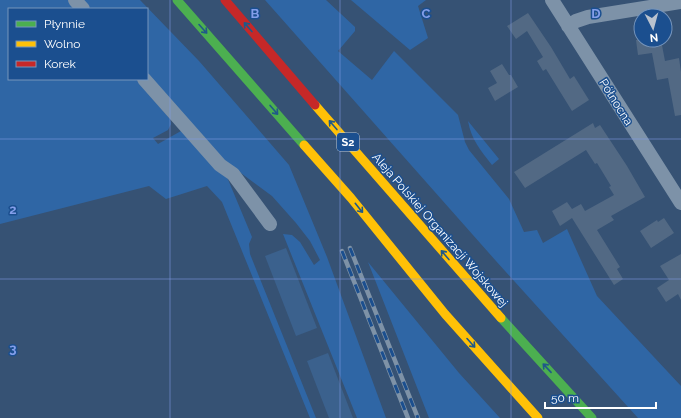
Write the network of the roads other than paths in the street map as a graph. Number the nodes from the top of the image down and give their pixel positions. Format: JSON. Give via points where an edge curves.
{"nodes":[{"id":1,"x":75,"y":0,"type":"edge"},
{"id":2,"x":177,"y":0,"type":"edge"},
{"id":3,"x":224,"y":0,"type":"edge"},
{"id":4,"x":552,"y":0,"type":"edge"},
{"id":5,"x":681,"y":2,"type":"edge"},
{"id":6,"x":82,"y":8,"type":"edge"},
{"id":7,"x":568,"y":26,"type":"junction"},
{"id":8,"x":145,"y":80,"type":"edge"},
{"id":9,"x":680,"y":199,"type":"edge"},
{"id":10,"x":270,"y":224,"type":"dead end"},
{"id":11,"x":538,"y":418,"type":"edge"},
{"id":12,"x":592,"y":418,"type":"edge"}],
"edges":[{"from":1,"to":6,"type":"street"},
{"from":2,"to":11,"type":"highway","one_way":true,"via":[[351,198],[445,314]]},
{"from":12,"to":3,"type":"highway","name":"Aleja Polskiej Organizacji Wojskowej","number":"S2","one_way":true,"via":[[471,285]]},
{"from":4,"to":7,"type":"street","name":"Północna"},
{"from":5,"to":7,"type":"street","via":[[588,17]]},
{"from":7,"to":9,"type":"street","name":"Północna"},
{"from":8,"to":10,"type":"street","via":[[220,165],[233,174]]}]}
